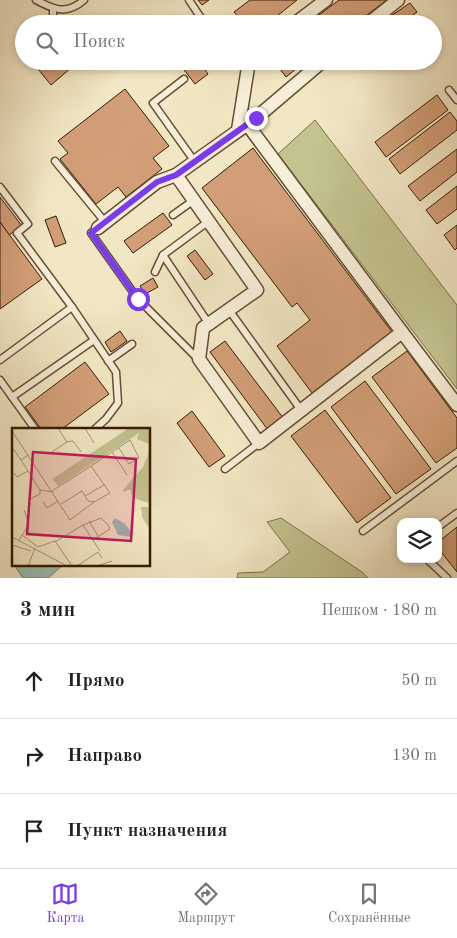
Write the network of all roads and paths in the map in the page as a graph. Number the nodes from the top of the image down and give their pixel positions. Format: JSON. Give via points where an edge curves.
{"nodes":[{"id":1,"x":36,"y":0,"type":"edge"},
{"id":2,"x":84,"y":0,"type":"edge"},
{"id":3,"x":189,"y":0,"type":"edge"},
{"id":4,"x":326,"y":0,"type":"edge"},
{"id":5,"x":398,"y":0,"type":"edge"},
{"id":6,"x":53,"y":9,"type":"junction"},
{"id":7,"x":53,"y":15,"type":"edge"},
{"id":8,"x":199,"y":15,"type":"edge"},
{"id":9,"x":306,"y":15,"type":"edge"},
{"id":10,"x":379,"y":15,"type":"edge"},
{"id":11,"x":248,"y":70,"type":"edge"},
{"id":12,"x":312,"y":70,"type":"edge"},
{"id":13,"x":184,"y":79,"type":"dead end"},
{"id":14,"x":449,"y":90,"type":"dead end"},
{"id":15,"x":457,"y":100,"type":"edge"},
{"id":16,"x":243,"y":127,"type":"junction"},
{"id":17,"x":55,"y":161,"type":"dead end"},
{"id":18,"x":195,"y":162,"type":"junction"},
{"id":19,"x":176,"y":175,"type":"junction"},
{"id":20,"x":0,"y":187,"type":"edge"},
{"id":21,"x":194,"y":200,"type":"junction"},
{"id":22,"x":174,"y":215,"type":"dead end"},
{"id":23,"x":209,"y":221,"type":"junction"},
{"id":24,"x":101,"y":225,"type":"junction"},
{"id":25,"x":163,"y":255,"type":"junction"},
{"id":26,"x":155,"y":272,"type":"dead end"},
{"id":27,"x":72,"y":307,"type":"junction"},
{"id":28,"x":228,"y":310,"type":"junction"},
{"id":29,"x":209,"y":324,"type":"junction"},
{"id":30,"x":402,"y":332,"type":"junction"},
{"id":31,"x":94,"y":340,"type":"junction"},
{"id":32,"x":132,"y":344,"type":"dead end"},
{"id":33,"x":0,"y":360,"type":"edge"},
{"id":34,"x":199,"y":360,"type":"junction"},
{"id":35,"x":108,"y":361,"type":"junction"},
{"id":36,"x":0,"y":380,"type":"edge"},
{"id":37,"x":12,"y":397,"type":"junction"},
{"id":38,"x":457,"y":405,"type":"edge"},
{"id":39,"x":301,"y":410,"type":"junction"},
{"id":40,"x":34,"y":428,"type":"edge"},
{"id":41,"x":96,"y":428,"type":"edge"},
{"id":42,"x":259,"y":443,"type":"junction"},
{"id":43,"x":457,"y":461,"type":"edge"},
{"id":44,"x":225,"y":469,"type":"dead end"},
{"id":45,"x":457,"y":513,"type":"edge"},
{"id":46,"x":442,"y":524,"type":"edge"},
{"id":47,"x":363,"y":531,"type":"dead end"},
{"id":48,"x":431,"y":563,"type":"edge"},
{"id":49,"x":447,"y":578,"type":"edge"}],
"edges":[{"from":1,"to":6,"type":"lane"},
{"from":2,"to":6,"type":"lane","via":[[75,8]]},
{"from":3,"to":8,"type":"lane"},
{"from":4,"to":9,"type":"street"},
{"from":5,"to":10,"type":"street"},
{"from":6,"to":7,"type":"lane"},
{"from":11,"to":16,"type":"street"},
{"from":12,"to":16,"type":"street"},
{"from":13,"to":18,"type":"lane","via":[[152,104]]},
{"from":14,"to":15,"type":"lane"},
{"from":16,"to":18,"type":"street"},
{"from":16,"to":30,"type":"street"},
{"from":17,"to":24,"type":"lane"},
{"from":18,"to":19,"type":"street"},
{"from":19,"to":21,"type":"street"},
{"from":19,"to":24,"type":"street","via":[[157,182]]},
{"from":20,"to":27,"type":"lane","via":[[28,224],[17,233]]},
{"from":21,"to":22,"type":"lane"},
{"from":21,"to":23,"type":"street"},
{"from":23,"to":25,"type":"lane"},
{"from":23,"to":28,"type":"street","via":[[257,290]]},
{"from":24,"to":34,"type":"lane","via":[[91,233],[138,299]]},
{"from":25,"to":26,"type":"lane"},
{"from":25,"to":29,"type":"lane"},
{"from":27,"to":31,"type":"lane"},
{"from":27,"to":33,"type":"lane"},
{"from":28,"to":29,"type":"street"},
{"from":28,"to":39,"type":"lane"},
{"from":29,"to":34,"type":"street","via":[[203,328]]},
{"from":30,"to":38,"type":"street"},
{"from":30,"to":39,"type":"street"},
{"from":31,"to":35,"type":"lane"},
{"from":31,"to":37,"type":"lane"},
{"from":32,"to":35,"type":"lane"},
{"from":34,"to":42,"type":"street"},
{"from":35,"to":41,"type":"lane","via":[[116,372],[118,403]]},
{"from":36,"to":37,"type":"lane"},
{"from":37,"to":40,"type":"lane"},
{"from":39,"to":42,"type":"street"},
{"from":42,"to":44,"type":"lane"},
{"from":43,"to":47,"type":"lane"},
{"from":45,"to":46,"type":"lane"},
{"from":48,"to":49,"type":"lane"}]}
